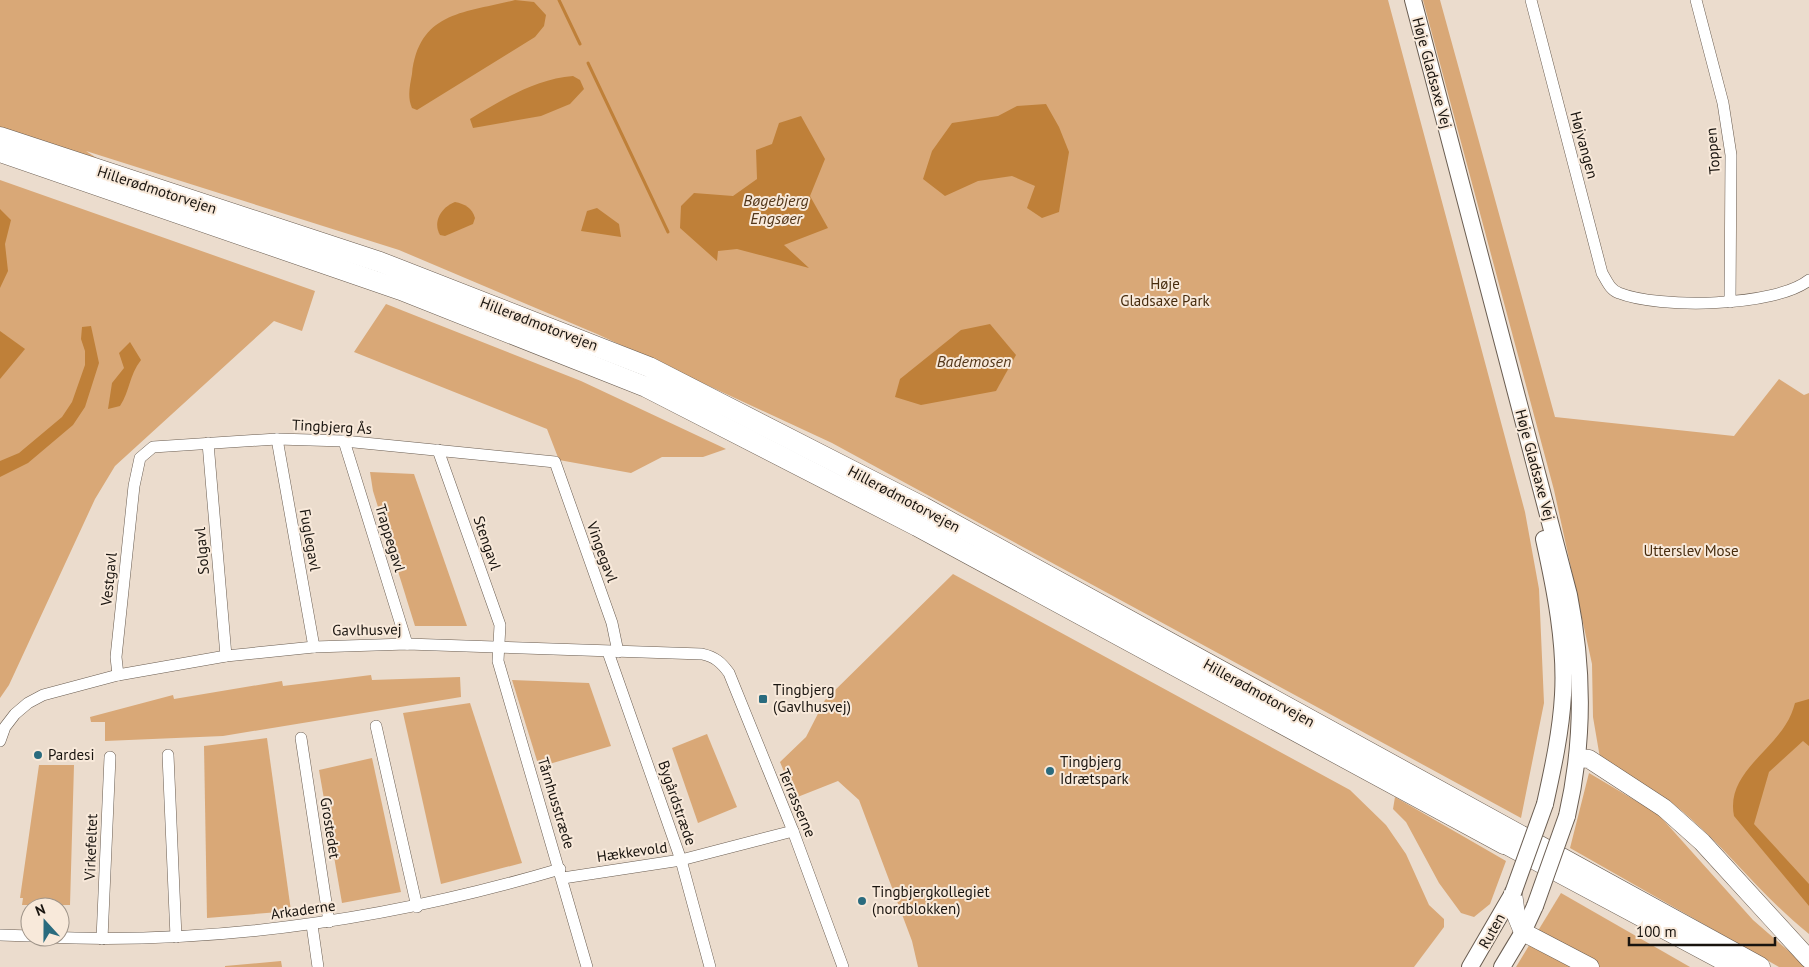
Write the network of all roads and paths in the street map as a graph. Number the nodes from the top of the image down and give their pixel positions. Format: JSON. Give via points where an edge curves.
{"nodes":[{"id":1,"x":1403,"y":0,"type":"edge"},
{"id":2,"x":1413,"y":0,"type":"edge"},
{"id":3,"x":1531,"y":0,"type":"edge"},
{"id":4,"x":1696,"y":0,"type":"edge"},
{"id":5,"x":0,"y":137,"type":"edge"},
{"id":6,"x":0,"y":152,"type":"edge"},
{"id":7,"x":1809,"y":280,"type":"edge"},
{"id":8,"x":1730,"y":302,"type":"junction"},
{"id":9,"x":277,"y":439,"type":"junction"},
{"id":10,"x":344,"y":441,"type":"junction"},
{"id":11,"x":208,"y":443,"type":"junction"},
{"id":12,"x":438,"y":450,"type":"junction"},
{"id":13,"x":555,"y":462,"type":"joint"},
{"id":14,"x":134,"y":486,"type":"joint"},
{"id":15,"x":407,"y":644,"type":"junction"},
{"id":16,"x":314,"y":647,"type":"junction"},
{"id":17,"x":499,"y":648,"type":"junction"},
{"id":18,"x":613,"y":652,"type":"junction"},
{"id":19,"x":226,"y":656,"type":"junction"},
{"id":20,"x":714,"y":657,"type":"joint"},
{"id":21,"x":118,"y":675,"type":"junction"},
{"id":22,"x":376,"y":726,"type":"dead end"},
{"id":23,"x":301,"y":738,"type":"dead end"},
{"id":24,"x":0,"y":741,"type":"edge"},
{"id":25,"x":168,"y":755,"type":"dead end"},
{"id":26,"x":110,"y":756,"type":"dead end"},
{"id":27,"x":1578,"y":758,"type":"junction"},
{"id":28,"x":1551,"y":775,"type":"junction"},
{"id":29,"x":793,"y":831,"type":"junction"},
{"id":30,"x":1504,"y":844,"type":"joint"},
{"id":31,"x":681,"y":860,"type":"junction"},
{"id":32,"x":561,"y":874,"type":"junction"},
{"id":33,"x":1513,"y":894,"type":"junction"},
{"id":34,"x":417,"y":906,"type":"junction"},
{"id":35,"x":329,"y":922,"type":"junction"},
{"id":36,"x":312,"y":925,"type":"junction"},
{"id":37,"x":1523,"y":932,"type":"junction"},
{"id":38,"x":0,"y":935,"type":"edge"},
{"id":39,"x":20,"y":936,"type":"edge"},
{"id":40,"x":176,"y":937,"type":"junction"},
{"id":41,"x":70,"y":938,"type":"edge"},
{"id":42,"x":102,"y":939,"type":"junction"},
{"id":43,"x":1809,"y":959,"type":"edge"},
{"id":44,"x":318,"y":967,"type":"edge"},
{"id":45,"x":587,"y":967,"type":"edge"},
{"id":46,"x":710,"y":967,"type":"edge"},
{"id":47,"x":843,"y":967,"type":"edge"},
{"id":48,"x":1470,"y":967,"type":"edge"},
{"id":49,"x":1502,"y":967,"type":"edge"},
{"id":50,"x":1590,"y":967,"type":"edge"},
{"id":51,"x":1734,"y":967,"type":"edge"},
{"id":52,"x":1760,"y":967,"type":"edge"}],
"edges":[{"from":1,"to":28,"type":"street","name":"Høje Gladsaxe Vej","via":[[1546,547],[1555,595],[1563,693]]},
{"from":2,"to":27,"type":"street","name":"Høje Gladsaxe Vej","via":[[1569,595],[1580,664]]},
{"from":3,"to":8,"type":"street","name":"Højvangen","via":[[1602,273],[1610,287],[1618,293],[1648,299],[1694,304]]},
{"from":4,"to":8,"type":"street","name":"Toppen","via":[[1723,103],[1731,155]]},
{"from":5,"to":52,"type":"highway","name":"Hillerødmotorvejen","via":[[380,262],[649,367],[923,507]]},
{"from":6,"to":30,"type":"highway","name":"Hillerødmotorvejen","via":[[401,290],[646,387],[917,526]]},
{"from":7,"to":8,"type":"street","via":[[1783,293]]},
{"from":9,"to":10,"type":"street","name":"Tingbjerg Ås"},
{"from":9,"to":11,"type":"street","name":"Tingbjerg Ås"},
{"from":9,"to":16,"type":"street","name":"Fuglegavl"},
{"from":10,"to":12,"type":"street","name":"Tingbjerg Ås"},
{"from":10,"to":15,"type":"street","name":"Trappegavl"},
{"from":11,"to":14,"type":"street","name":"Tingbjerg Ås","via":[[152,447],[145,451],[136,466]]},
{"from":11,"to":19,"type":"street","name":"Solgavl"},
{"from":12,"to":13,"type":"street","name":"Tingbjerg Ås"},
{"from":12,"to":17,"type":"street","name":"Stengavl","via":[[500,625]]},
{"from":13,"to":18,"type":"street","name":"Vingegavl","via":[[612,623]]},
{"from":14,"to":21,"type":"street","name":"Vestgavl","via":[[116,657]]},
{"from":15,"to":16,"type":"street","name":"Gavlhusvej"},
{"from":15,"to":17,"type":"street","name":"Gavlhusvej"},
{"from":16,"to":19,"type":"street","name":"Gavlhusvej"},
{"from":17,"to":18,"type":"street","name":"Gavlhusvej"},
{"from":17,"to":32,"type":"street","name":"Tårnhusstræde","via":[[498,661]]},
{"from":18,"to":20,"type":"street","name":"Gavlhusvej"},
{"from":18,"to":31,"type":"street","name":"Bygårdstræde"},
{"from":19,"to":21,"type":"street","name":"Gavlhusvej"},
{"from":20,"to":29,"type":"street","name":"Terrasserne","via":[[729,673]]},
{"from":21,"to":24,"type":"street","name":"Gavlhusvej","via":[[28,702],[5,728]]},
{"from":22,"to":34,"type":"street"},
{"from":23,"to":35,"type":"street","name":"Grostedet"},
{"from":25,"to":40,"type":"street"},
{"from":26,"to":42,"type":"street","name":"Virkefeltet"},
{"from":27,"to":28,"type":"street","via":[[1560,765]]},
{"from":27,"to":37,"type":"street","name":"Høje Gladsaxe Vej","bridge":true,"via":[[1567,816]]},
{"from":27,"to":43,"type":"main road","via":[[1589,759],[1664,808],[1702,842]]},
{"from":28,"to":33,"type":"street","name":"Høje Gladsaxe Vej","bridge":true,"via":[[1545,804]]},
{"from":29,"to":31,"type":"street","name":"Hækkevold"},
{"from":29,"to":47,"type":"street","name":"Terrasserne"},
{"from":30,"to":51,"type":"main road","name":"Hillerødmotorvejen"},
{"from":31,"to":32,"type":"street","name":"Hækkevold"},
{"from":31,"to":46,"type":"street","name":"Bygårdstræde"},
{"from":32,"to":34,"type":"street","name":"Arkaderne"},
{"from":32,"to":45,"type":"street","name":"Tårnhusstræde"},
{"from":33,"to":37,"type":"main road"},
{"from":33,"to":48,"type":"street","name":"Ruten"},
{"from":34,"to":35,"type":"street","name":"Arkaderne"},
{"from":35,"to":36,"type":"street","name":"Arkaderne"},
{"from":36,"to":40,"type":"street","name":"Arkaderne"},
{"from":36,"to":44,"type":"street"},
{"from":37,"to":49,"type":"street","name":"Ruten"},
{"from":37,"to":50,"type":"main road"},
{"from":38,"to":39,"type":"street"},
{"from":40,"to":42,"type":"street","name":"Arkaderne"},
{"from":41,"to":42,"type":"street","name":"Arkaderne"}]}
